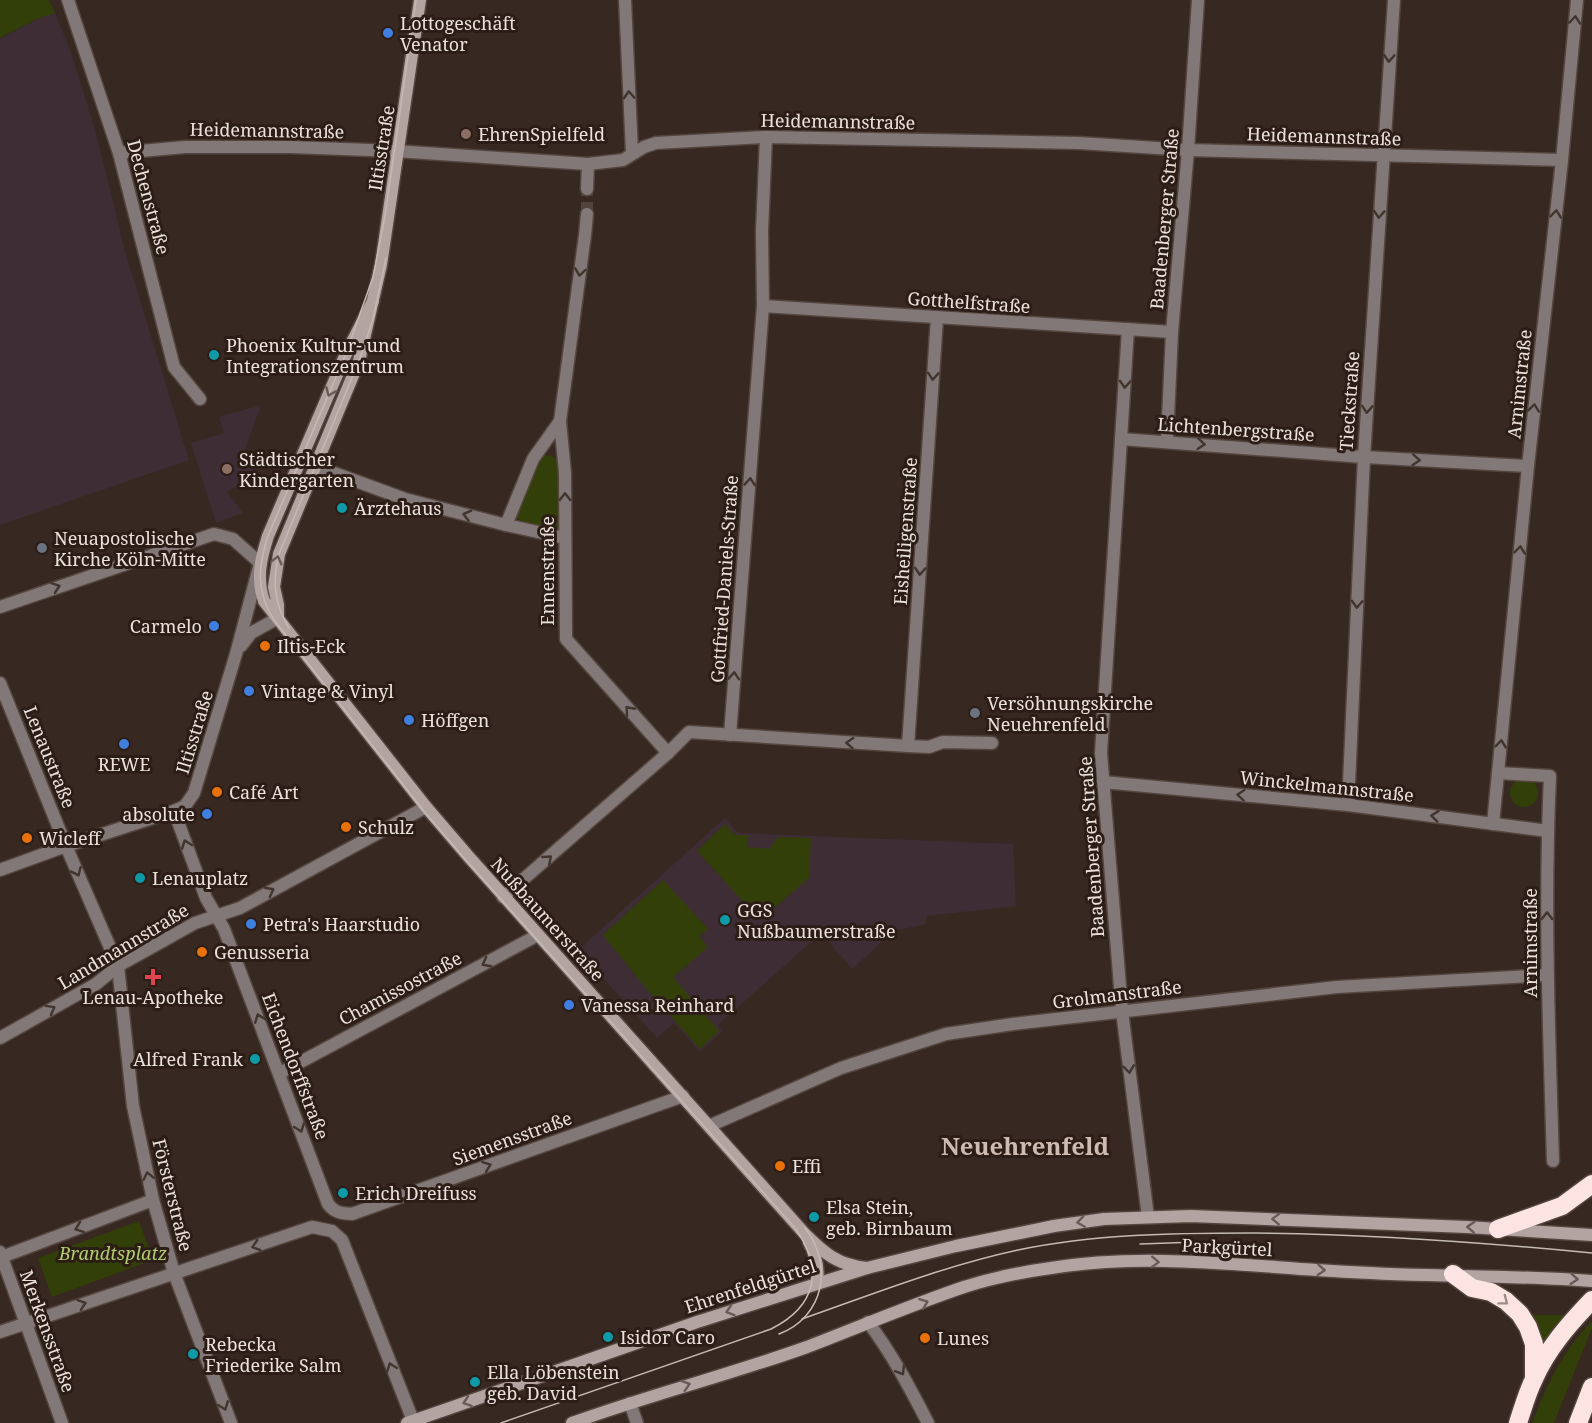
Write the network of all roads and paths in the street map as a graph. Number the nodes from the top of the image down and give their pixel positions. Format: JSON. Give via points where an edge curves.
{"nodes":[{"id":1,"x":68,"y":0,"type":"edge"},
{"id":2,"x":420,"y":0,"type":"edge"},
{"id":3,"x":625,"y":0,"type":"edge"},
{"id":4,"x":1198,"y":0,"type":"edge"},
{"id":5,"x":1394,"y":0,"type":"edge"},
{"id":6,"x":1577,"y":0,"type":"edge"},
{"id":7,"x":766,"y":137,"type":"junction"},
{"id":8,"x":1188,"y":150,"type":"junction"},
{"id":9,"x":399,"y":152,"type":"junction"},
{"id":10,"x":119,"y":153,"type":"junction"},
{"id":11,"x":632,"y":153,"type":"junction"},
{"id":12,"x":1383,"y":156,"type":"junction"},
{"id":13,"x":1562,"y":160,"type":"junction"},
{"id":14,"x":588,"y":164,"type":"junction"},
{"id":15,"x":587,"y":189,"type":"tunnel mouth"},
{"id":16,"x":586,"y":214,"type":"tunnel mouth"},
{"id":17,"x":373,"y":301,"type":"junction"},
{"id":18,"x":763,"y":306,"type":"junction"},
{"id":19,"x":937,"y":318,"type":"junction"},
{"id":20,"x":1128,"y":330,"type":"junction"},
{"id":21,"x":1172,"y":332,"type":"junction"},
{"id":22,"x":200,"y":399,"type":"dead end"},
{"id":23,"x":560,"y":421,"type":"junction"},
{"id":24,"x":1122,"y":439,"type":"junction"},
{"id":25,"x":1167,"y":441,"type":"junction"},
{"id":26,"x":1364,"y":457,"type":"junction"},
{"id":27,"x":315,"y":466,"type":"junction"},
{"id":28,"x":1528,"y":466,"type":"junction"},
{"id":29,"x":506,"y":525,"type":"junction"},
{"id":30,"x":565,"y":538,"type":"junction"},
{"id":31,"x":260,"y":563,"type":"junction"},
{"id":32,"x":1,"y":607,"type":"edge"},
{"id":33,"x":278,"y":618,"type":"junction"},
{"id":34,"x":236,"y":654,"type":"junction"},
{"id":35,"x":0,"y":683,"type":"edge"},
{"id":36,"x":730,"y":735,"type":"junction"},
{"id":37,"x":992,"y":743,"type":"dead end"},
{"id":38,"x":908,"y":746,"type":"junction"},
{"id":39,"x":668,"y":753,"type":"junction"},
{"id":40,"x":1498,"y":772,"type":"junction"},
{"id":41,"x":1103,"y":782,"type":"junction"},
{"id":42,"x":1348,"y":805,"type":"junction"},
{"id":43,"x":426,"y":807,"type":"junction"},
{"id":44,"x":174,"y":811,"type":"junction"},
{"id":45,"x":1493,"y":824,"type":"junction"},
{"id":46,"x":1548,"y":831,"type":"junction"},
{"id":47,"x":66,"y":846,"type":"junction"},
{"id":48,"x":0,"y":870,"type":"edge"},
{"id":49,"x":504,"y":897,"type":"junction"},
{"id":50,"x":217,"y":916,"type":"junction"},
{"id":51,"x":537,"y":935,"type":"junction"},
{"id":52,"x":118,"y":966,"type":"junction"},
{"id":53,"x":1547,"y":975,"type":"junction"},
{"id":54,"x":1122,"y":1011,"type":"junction"},
{"id":55,"x":0,"y":1038,"type":"edge"},
{"id":56,"x":280,"y":1073,"type":"junction"},
{"id":57,"x":683,"y":1096,"type":"junction"},
{"id":58,"x":710,"y":1126,"type":"junction"},
{"id":59,"x":1553,"y":1161,"type":"dead end"},
{"id":60,"x":1592,"y":1185,"type":"edge"},
{"id":61,"x":153,"y":1200,"type":"junction"},
{"id":62,"x":352,"y":1214,"type":"joint"},
{"id":63,"x":1148,"y":1217,"type":"junction"},
{"id":64,"x":1498,"y":1229,"type":"junction"},
{"id":65,"x":804,"y":1233,"type":"junction"},
{"id":66,"x":1592,"y":1235,"type":"edge"},
{"id":67,"x":1,"y":1254,"type":"edge"},
{"id":68,"x":867,"y":1268,"type":"junction"},
{"id":69,"x":174,"y":1273,"type":"junction"},
{"id":70,"x":1453,"y":1274,"type":"junction"},
{"id":71,"x":1592,"y":1281,"type":"edge"},
{"id":72,"x":817,"y":1283,"type":"junction"},
{"id":73,"x":1592,"y":1300,"type":"edge"},
{"id":74,"x":868,"y":1322,"type":"junction"},
{"id":75,"x":26,"y":1323,"type":"junction"},
{"id":76,"x":0,"y":1332,"type":"edge"},
{"id":77,"x":1534,"y":1378,"type":"junction"},
{"id":78,"x":1592,"y":1387,"type":"edge"},
{"id":79,"x":630,"y":1403,"type":"junction"},
{"id":80,"x":411,"y":1422,"type":"edge"},
{"id":81,"x":62,"y":1423,"type":"edge"},
{"id":82,"x":231,"y":1423,"type":"edge"},
{"id":83,"x":572,"y":1423,"type":"edge"},
{"id":84,"x":637,"y":1423,"type":"edge"},
{"id":85,"x":928,"y":1423,"type":"edge"},
{"id":86,"x":1518,"y":1423,"type":"edge"},
{"id":87,"x":1578,"y":1423,"type":"edge"}],
"edges":[{"from":1,"to":10,"type":"street","name":"Dechenstraße"},
{"from":2,"to":9,"type":"main road","name":"Iltisstraße"},
{"from":11,"to":3,"type":"street","one_way":true},
{"from":4,"to":8,"type":"street","name":"Baadenberger Straße"},
{"from":5,"to":12,"type":"street","name":"Tieckstraße","one_way":true},
{"from":13,"to":6,"type":"street","name":"Arnimstraße","one_way":true},
{"from":7,"to":8,"type":"street","name":"Heidemannstraße","via":[[1079,143]]},
{"from":7,"to":11,"type":"street","name":"Heidemannstraße","via":[[656,142]]},
{"from":7,"to":18,"type":"street","name":"Gottfried-Daniels-Straße"},
{"from":8,"to":12,"type":"street","name":"Heidemannstraße"},
{"from":8,"to":21,"type":"street","name":"Baadenberger Straße"},
{"from":9,"to":10,"type":"street","name":"Heidemannstraße","via":[[185,147]]},
{"from":9,"to":14,"type":"street","name":"Heidemannstraße"},
{"from":9,"to":17,"type":"main road","name":"Iltisstraße"},
{"from":10,"to":22,"type":"street","name":"Dechenstraße","via":[[174,367]]},
{"from":11,"to":14,"type":"street","name":"Heidemannstraße","via":[[623,160]]},
{"from":12,"to":13,"type":"street","name":"Heidemannstraße"},
{"from":12,"to":26,"type":"street","name":"Tieckstraße","one_way":true},
{"from":28,"to":13,"type":"street","name":"Arnimstraße","one_way":true},
{"from":14,"to":15,"type":"street"},
{"from":16,"to":23,"type":"street","name":"Ennenstraße","one_way":true},
{"from":17,"to":27,"type":"main road","name":"Iltisstraße","via":[[359,361]]},
{"from":17,"to":31,"type":"main road","name":"Iltisstraße","one_way":true,"via":[[345,356]]},
{"from":18,"to":19,"type":"street","name":"Gotthelfstraße"},
{"from":36,"to":18,"type":"street","name":"Gottfried-Daniels-Straße","one_way":true},
{"from":19,"to":20,"type":"street","name":"Gotthelfstraße"},
{"from":19,"to":38,"type":"street","name":"Eisheiligenstraße","one_way":true},
{"from":20,"to":21,"type":"street","name":"Gotthelfstraße"},
{"from":20,"to":24,"type":"street","name":"Baadenberger Straße","one_way":true},
{"from":21,"to":25,"type":"street","name":"Baadenberger Straße"},
{"from":23,"to":29,"type":"street","name":"Ennenstraße","via":[[533,459]]},
{"from":30,"to":23,"type":"street","name":"Ennenstraße","one_way":true},
{"from":24,"to":25,"type":"street","name":"Lichtenbergstraße"},
{"from":24,"to":41,"type":"street","name":"Baadenberger Straße","via":[[1102,741]]},
{"from":25,"to":26,"type":"street","name":"Lichtenbergstraße","one_way":true},
{"from":26,"to":28,"type":"street","name":"Lichtenbergstraße","one_way":true},
{"from":26,"to":42,"type":"street","name":"Tieckstraße","one_way":true},
{"from":29,"to":27,"type":"street","one_way":true,"via":[[405,499]]},
{"from":33,"to":27,"type":"main road","name":"Iltisstraße","one_way":true,"via":[[276,564]]},
{"from":40,"to":28,"type":"street","name":"Arnimstraße","one_way":true},
{"from":29,"to":30,"type":"street"},
{"from":39,"to":30,"type":"street","name":"Ennenstraße","one_way":true,"via":[[566,639]]},
{"from":32,"to":31,"type":"street","one_way":true,"via":[[214,534],[233,539]]},
{"from":31,"to":33,"type":"main road","name":"Iltisstraße","via":[[264,601]]},
{"from":31,"to":34,"type":"street","name":"Iltisstraße"},
{"from":33,"to":34,"type":"street","name":"Iltisstraße","via":[[251,633]]},
{"from":33,"to":43,"type":"main road","name":"Nußbaumerstraße"},
{"from":34,"to":44,"type":"street","name":"Iltisstraße","via":[[194,793],[185,806]]},
{"from":35,"to":47,"type":"street","name":"Lenaustraße"},
{"from":38,"to":36,"type":"street","one_way":true},
{"from":36,"to":39,"type":"street","via":[[689,732]]},
{"from":37,"to":38,"type":"street"},
{"from":49,"to":39,"type":"street","one_way":true},
{"from":40,"to":45,"type":"street","name":"Arnimstraße"},
{"from":40,"to":46,"type":"street","name":"Arnimstraße","via":[[1550,776]]},
{"from":42,"to":41,"type":"street","name":"Winckelmannstraße","one_way":true},
{"from":41,"to":54,"type":"street","name":"Baadenberger Straße"},
{"from":45,"to":42,"type":"street","name":"Winckelmannstraße","one_way":true},
{"from":43,"to":49,"type":"main road","name":"Nußbaumerstraße"},
{"from":50,"to":43,"type":"street","name":"Landmannstraße","one_way":true,"via":[[240,908]]},
{"from":44,"to":47,"type":"street"},
{"from":50,"to":44,"type":"street","one_way":true,"via":[[206,898]]},
{"from":45,"to":46,"type":"street","name":"Winckelmannstraße"},
{"from":53,"to":46,"type":"street","name":"Arnimstraße","one_way":true},
{"from":47,"to":48,"type":"street"},
{"from":47,"to":52,"type":"street","one_way":true},
{"from":49,"to":51,"type":"main road","name":"Nußbaumerstraße"},
{"from":50,"to":52,"type":"street","name":"Landmannstraße","via":[[195,923]]},
{"from":56,"to":50,"type":"street","name":"Eichendorffstraße","one_way":true},
{"from":51,"to":56,"type":"street","name":"Chamissostraße","one_way":true},
{"from":51,"to":57,"type":"main road","name":"Nußbaumerstraße"},
{"from":55,"to":52,"type":"street","name":"Landmannstraße","one_way":true,"via":[[96,984]]},
{"from":61,"to":52,"type":"street","name":"Försterstraße","one_way":true,"via":[[133,1106]]},
{"from":53,"to":54,"type":"street","name":"Grolmanstraße","via":[[1337,987]]},
{"from":53,"to":59,"type":"street","name":"Arnimstraße"},
{"from":54,"to":58,"type":"street","name":"Grolmanstraße","via":[[946,1034],[841,1068]]},
{"from":54,"to":63,"type":"street","name":"Baadenberger Straße","one_way":true},
{"from":56,"to":62,"type":"street","name":"Eichendorffstraße","one_way":true,"via":[[328,1204],[339,1213]]},
{"from":57,"to":58,"type":"main road","name":"Nußbaumerstraße"},
{"from":62,"to":57,"type":"street","name":"Siemensstraße","one_way":true},
{"from":58,"to":65,"type":"main road","name":"Nußbaumerstraße"},
{"from":60,"to":64,"type":"highway","via":[[1562,1206]]},
{"from":61,"to":67,"type":"street","one_way":true},
{"from":61,"to":69,"type":"street","name":"Försterstraße"},
{"from":64,"to":63,"type":"main road","name":"Parkgürtel","one_way":true},
{"from":63,"to":68,"type":"main road","name":"Parkgürtel","one_way":true,"via":[[1054,1226]]},
{"from":64,"to":66,"type":"main road","name":"Parkgürtel"},
{"from":65,"to":68,"type":"main road","name":"Nußbaumerstraße","via":[[843,1264]]},
{"from":65,"to":72,"type":"main road","name":"Nußbaumerstraße","via":[[813,1250]]},
{"from":67,"to":75,"type":"street","name":"Merkensstraße"},
{"from":68,"to":72,"type":"main road","name":"Ehrenfeldgürtel"},
{"from":75,"to":69,"type":"street","one_way":true},
{"from":80,"to":69,"type":"street","one_way":true,"via":[[342,1240],[326,1229],[312,1227]]},
{"from":69,"to":82,"type":"street","name":"Försterstraße","one_way":true},
{"from":70,"to":71,"type":"main road","name":"Parkgürtel","one_way":true},
{"from":74,"to":70,"type":"main road","name":"Parkgürtel","one_way":true,"via":[[994,1279],[1100,1262]]},
{"from":70,"to":77,"type":"highway","one_way":true,"via":[[1472,1288],[1491,1292],[1520,1314],[1534,1344]]},
{"from":72,"to":80,"type":"main road","name":"Ehrenfeldgürtel","one_way":true},
{"from":73,"to":77,"type":"highway","via":[[1568,1325]]},
{"from":79,"to":74,"type":"main road","one_way":true,"via":[[803,1348]]},
{"from":74,"to":85,"type":"street","one_way":true,"via":[[907,1381]]},
{"from":75,"to":76,"type":"street"},
{"from":75,"to":81,"type":"street","name":"Merkensstraße"},
{"from":77,"to":86,"type":"highway"},
{"from":78,"to":87,"type":"highway"},
{"from":79,"to":83,"type":"main road"},
{"from":79,"to":84,"type":"street"}]}
